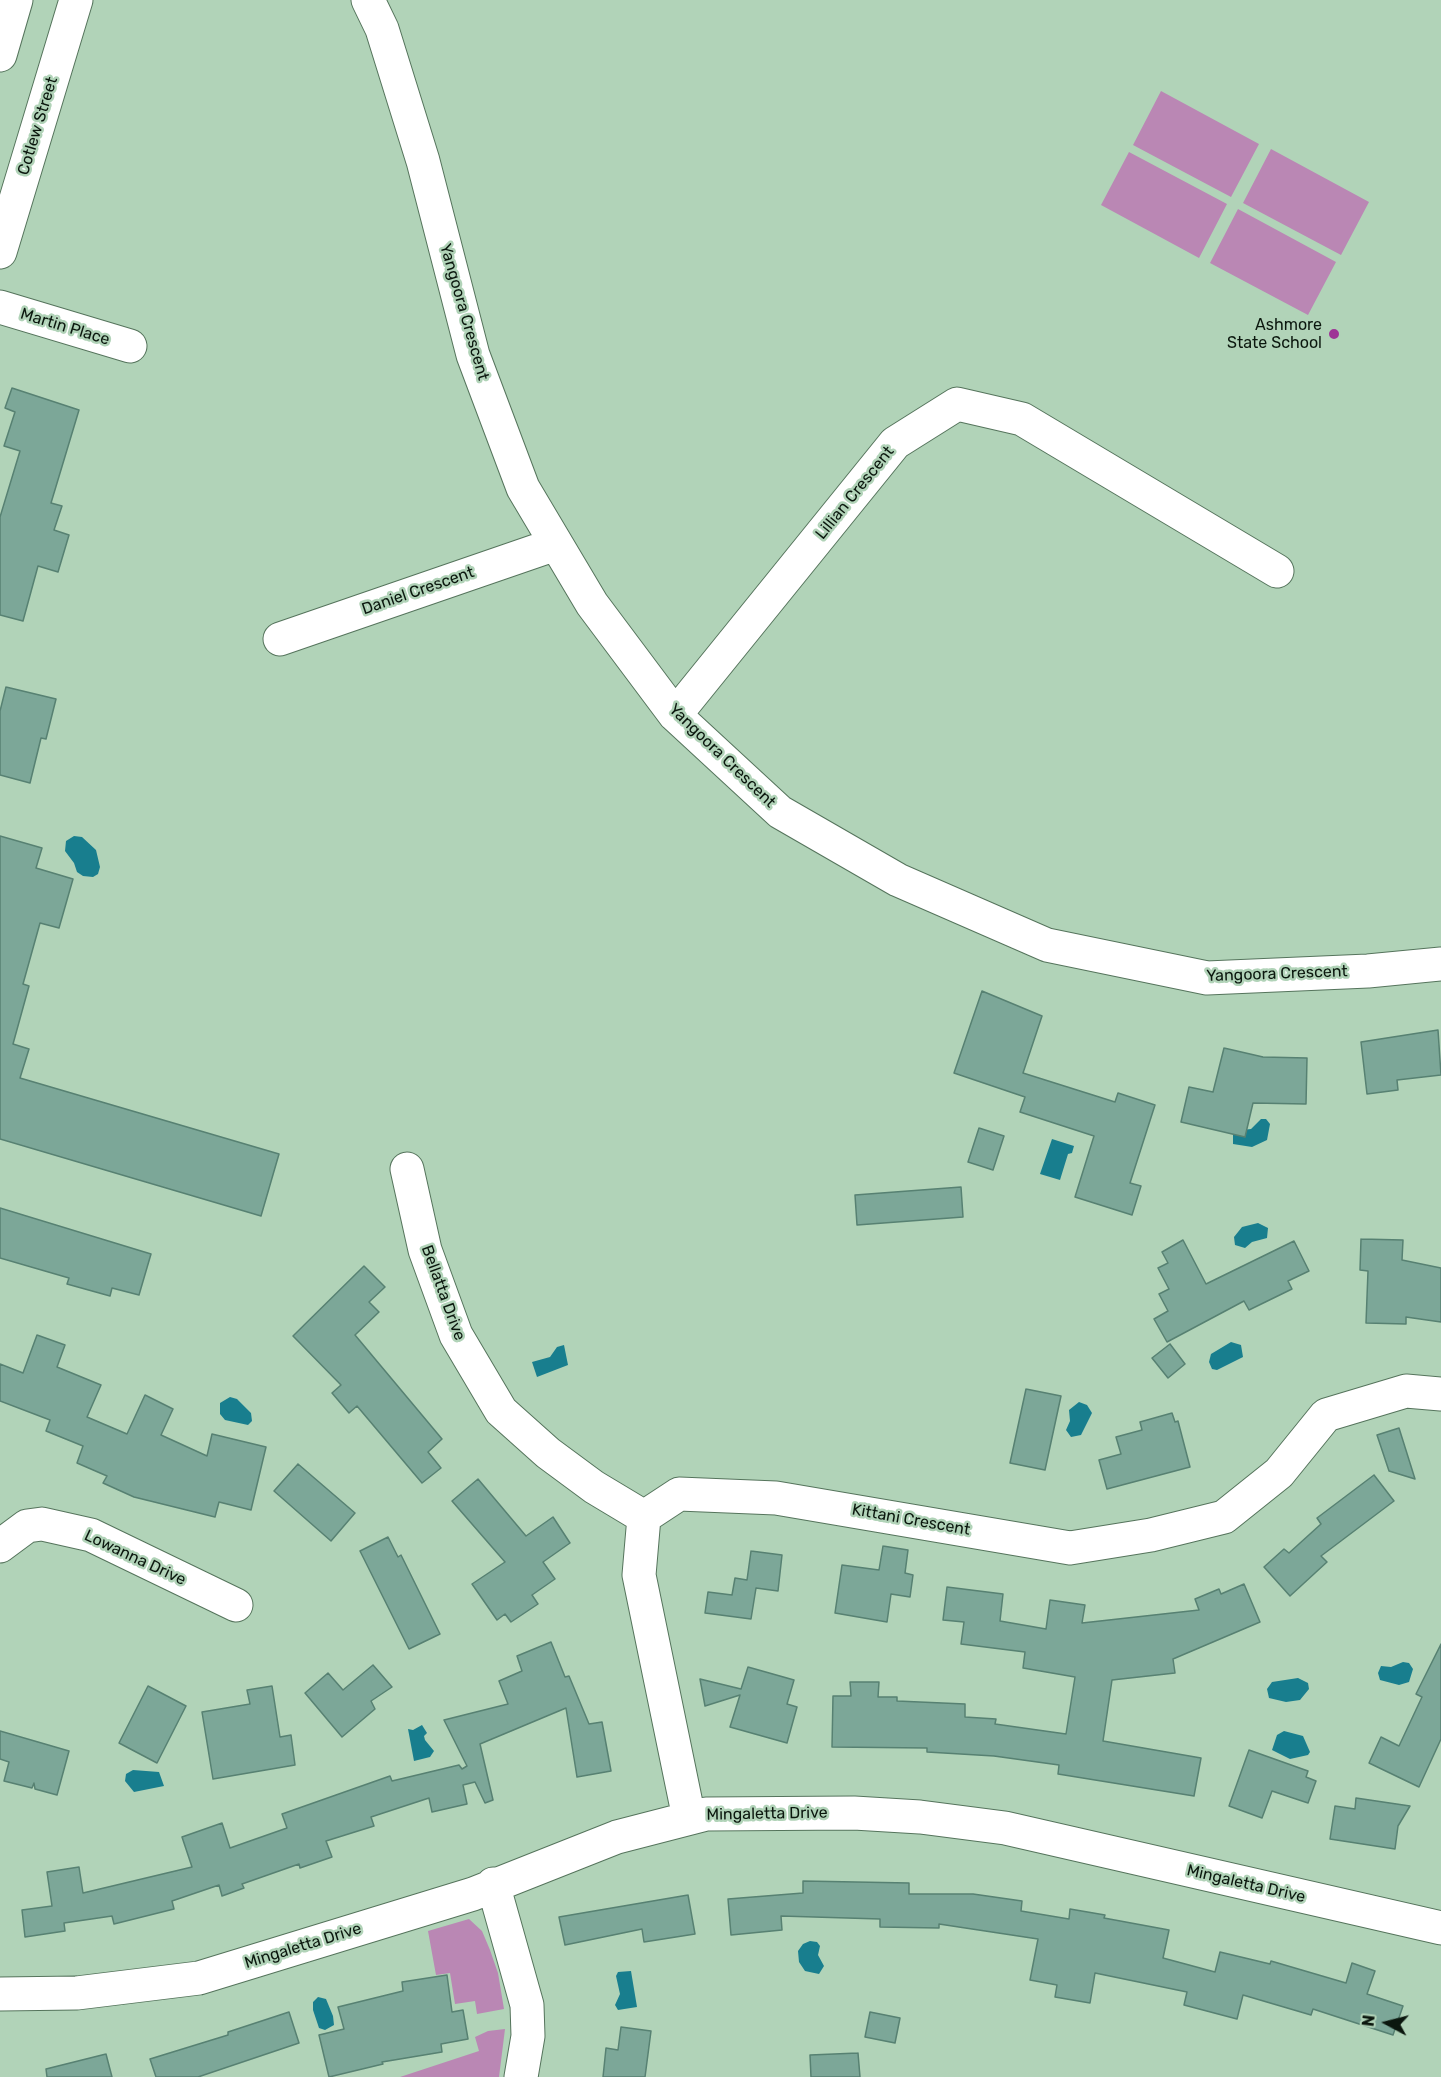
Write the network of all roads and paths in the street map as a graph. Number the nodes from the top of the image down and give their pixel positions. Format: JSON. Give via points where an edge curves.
{"nodes":[{"id":1,"x":16,"y":0,"type":"edge"},
{"id":2,"x":76,"y":0,"type":"edge"},
{"id":3,"x":368,"y":0,"type":"edge"},
{"id":4,"x":0,"y":55,"type":"edge"},
{"id":5,"x":0,"y":252,"type":"edge"},
{"id":6,"x":0,"y":307,"type":"edge"},
{"id":7,"x":130,"y":346,"type":"dead end"},
{"id":8,"x":556,"y":544,"type":"junction"},
{"id":9,"x":1277,"y":571,"type":"dead end"},
{"id":10,"x":280,"y":639,"type":"dead end"},
{"id":11,"x":675,"y":715,"type":"junction"},
{"id":12,"x":1441,"y":964,"type":"edge"},
{"id":13,"x":407,"y":1169,"type":"dead end"},
{"id":14,"x":1441,"y":1395,"type":"edge"},
{"id":15,"x":644,"y":1517,"type":"junction"},
{"id":16,"x":0,"y":1546,"type":"edge"},
{"id":17,"x":236,"y":1605,"type":"dead end"},
{"id":18,"x":688,"y":1818,"type":"junction"},
{"id":19,"x":494,"y":1884,"type":"junction"},
{"id":20,"x":1441,"y":1928,"type":"edge"},
{"id":21,"x":0,"y":1994,"type":"edge"},
{"id":22,"x":521,"y":2077,"type":"edge"}],
"edges":[{"from":1,"to":4,"type":"street"},
{"from":2,"to":5,"type":"street","name":"Cotlew Street"},
{"from":3,"to":8,"type":"street","name":"Yangoora Crescent","via":[[382,28],[423,161],[473,355],[523,488]]},
{"from":6,"to":7,"type":"street","name":"Martin Place"},
{"from":8,"to":10,"type":"street","name":"Daniel Crescent"},
{"from":8,"to":11,"type":"street","name":"Yangoora Crescent","via":[[592,604]]},
{"from":9,"to":11,"type":"street","name":"Lillian Crescent","via":[[1022,419],[957,404],[895,443]]},
{"from":11,"to":12,"type":"street","name":"Yangoora Crescent","via":[[780,812],[898,880],[1047,945],[1207,978]]},
{"from":13,"to":15,"type":"street","name":"Bellatta Drive","via":[[425,1250],[456,1335],[501,1411],[548,1453]]},
{"from":14,"to":15,"type":"street","name":"Kittani Crescent","via":[[1406,1391],[1326,1415],[1279,1473],[1224,1516],[1152,1535],[1070,1548],[776,1498],[679,1494]]},
{"from":15,"to":18,"type":"street","via":[[639,1575]]},
{"from":16,"to":17,"type":"street","name":"Lowanna Drive","via":[[27,1526],[42,1524],[91,1535]]},
{"from":18,"to":19,"type":"street","name":"Mingaletta Drive","via":[[617,1837]]},
{"from":18,"to":20,"type":"street","name":"Mingaletta Drive","via":[[706,1814],[854,1813],[1005,1828]]},
{"from":19,"to":21,"type":"street","name":"Mingaletta Drive","via":[[473,1894],[200,1977],[77,1993]]},
{"from":19,"to":22,"type":"street","via":[[527,2005],[528,2036]]}]}
